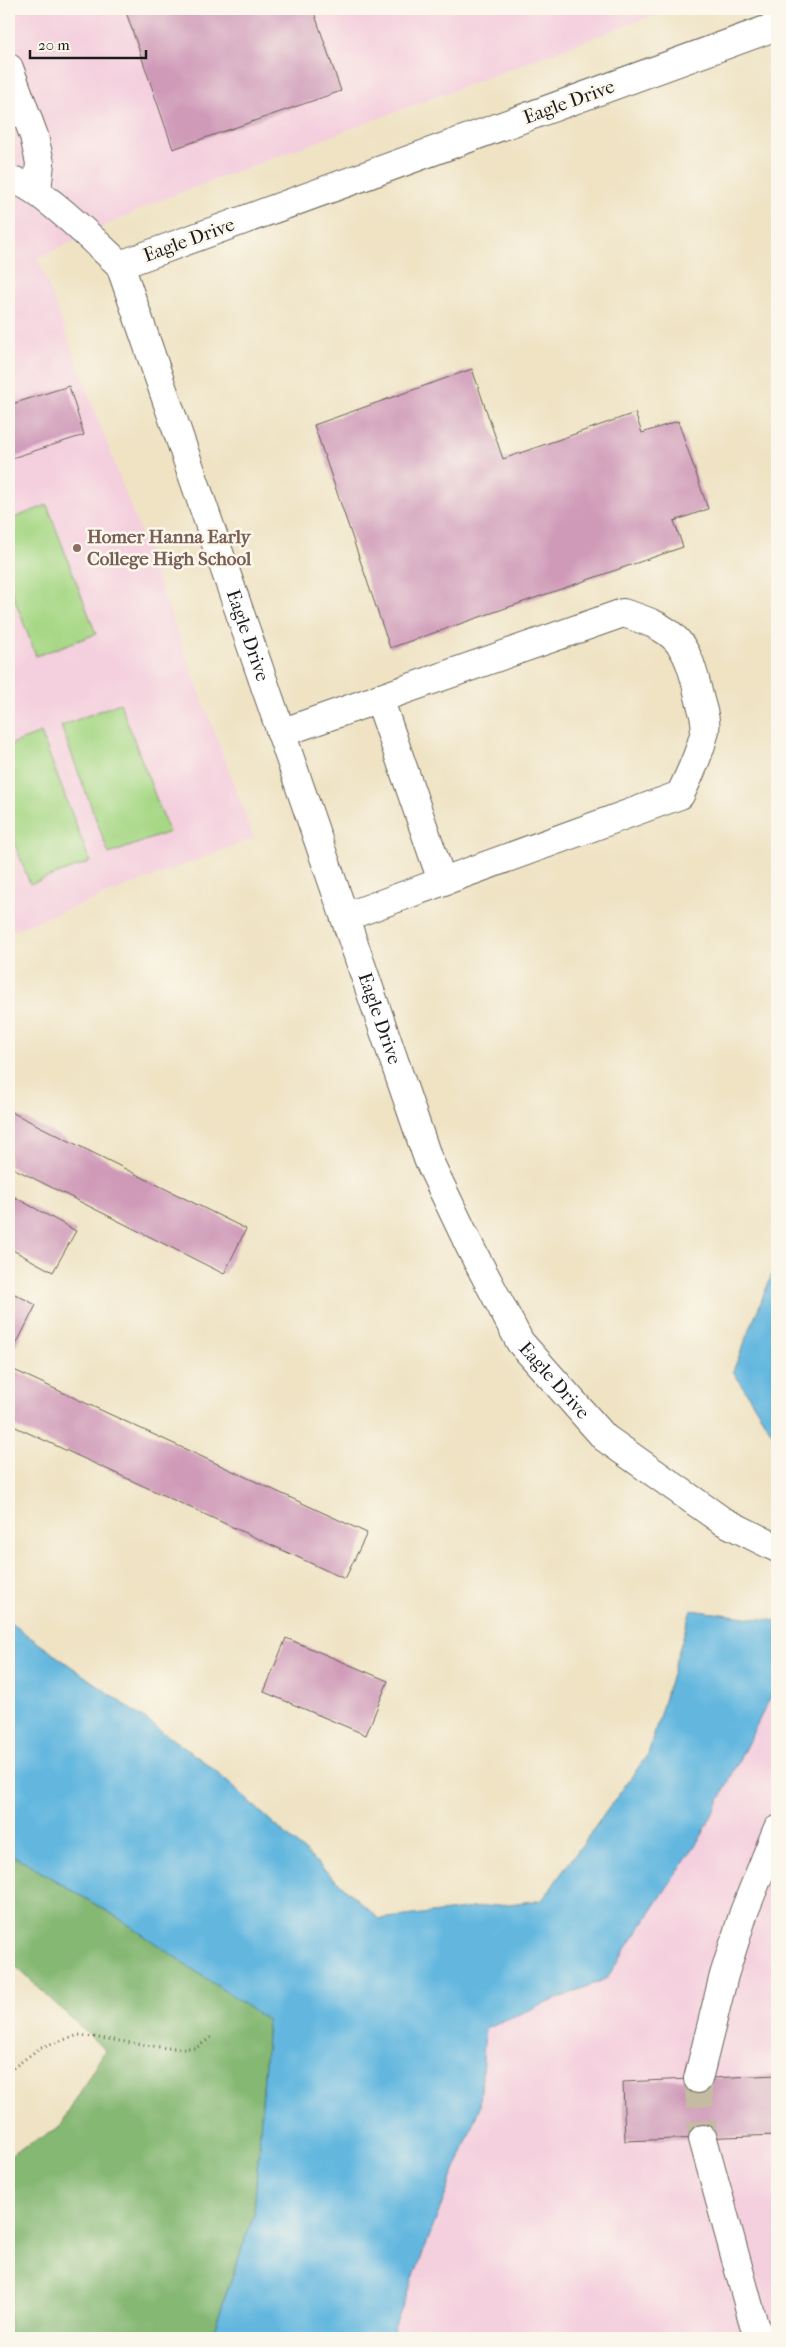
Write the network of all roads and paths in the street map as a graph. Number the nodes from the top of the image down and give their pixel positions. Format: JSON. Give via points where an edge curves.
{"nodes":[{"id":1,"x":777,"y":26,"type":"edge"},
{"id":2,"x":9,"y":68,"type":"edge"},
{"id":3,"x":9,"y":180,"type":"edge"},
{"id":4,"x":36,"y":191,"type":"junction"},
{"id":5,"x":120,"y":265,"type":"junction"},
{"id":6,"x":379,"y":698,"type":"junction"},
{"id":7,"x":281,"y":733,"type":"junction"},
{"id":8,"x":442,"y":882,"type":"junction"},
{"id":9,"x":345,"y":917,"type":"junction"},
{"id":10,"x":777,"y":1548,"type":"edge"},
{"id":11,"x":777,"y":1830,"type":"edge"},
{"id":12,"x":213,"y":2036,"type":"dead end"},
{"id":13,"x":9,"y":2071,"type":"edge"},
{"id":14,"x":698,"y":2079,"type":"tunnel mouth"},
{"id":15,"x":703,"y":2139,"type":"tunnel mouth"},
{"id":16,"x":761,"y":2338,"type":"edge"}],
"edges":[{"from":1,"to":5,"type":"street","name":"Eagle Drive"},
{"from":2,"to":4,"type":"street","via":[[34,136],[40,163]]},
{"from":3,"to":4,"type":"street"},
{"from":4,"to":5,"type":"street"},
{"from":5,"to":7,"type":"street","name":"Eagle Drive"},
{"from":6,"to":7,"type":"street"},
{"from":6,"to":8,"type":"street"},
{"from":6,"to":8,"type":"street","via":[[623,613],[650,621],[676,637],[692,665],[705,728],[696,762],[680,795]]},
{"from":7,"to":9,"type":"street","name":"Eagle Drive"},
{"from":8,"to":9,"type":"street"},
{"from":9,"to":10,"type":"street","name":"Eagle Drive","via":[[428,1159],[520,1342],[605,1438],[721,1520]]},
{"from":11,"to":14,"type":"street","via":[[744,1912],[724,1975]]},
{"from":12,"to":13,"type":"path","via":[[196,2048],[166,2048],[79,2035],[40,2047]]},
{"from":15,"to":16,"type":"street","via":[[754,2325]]}]}
